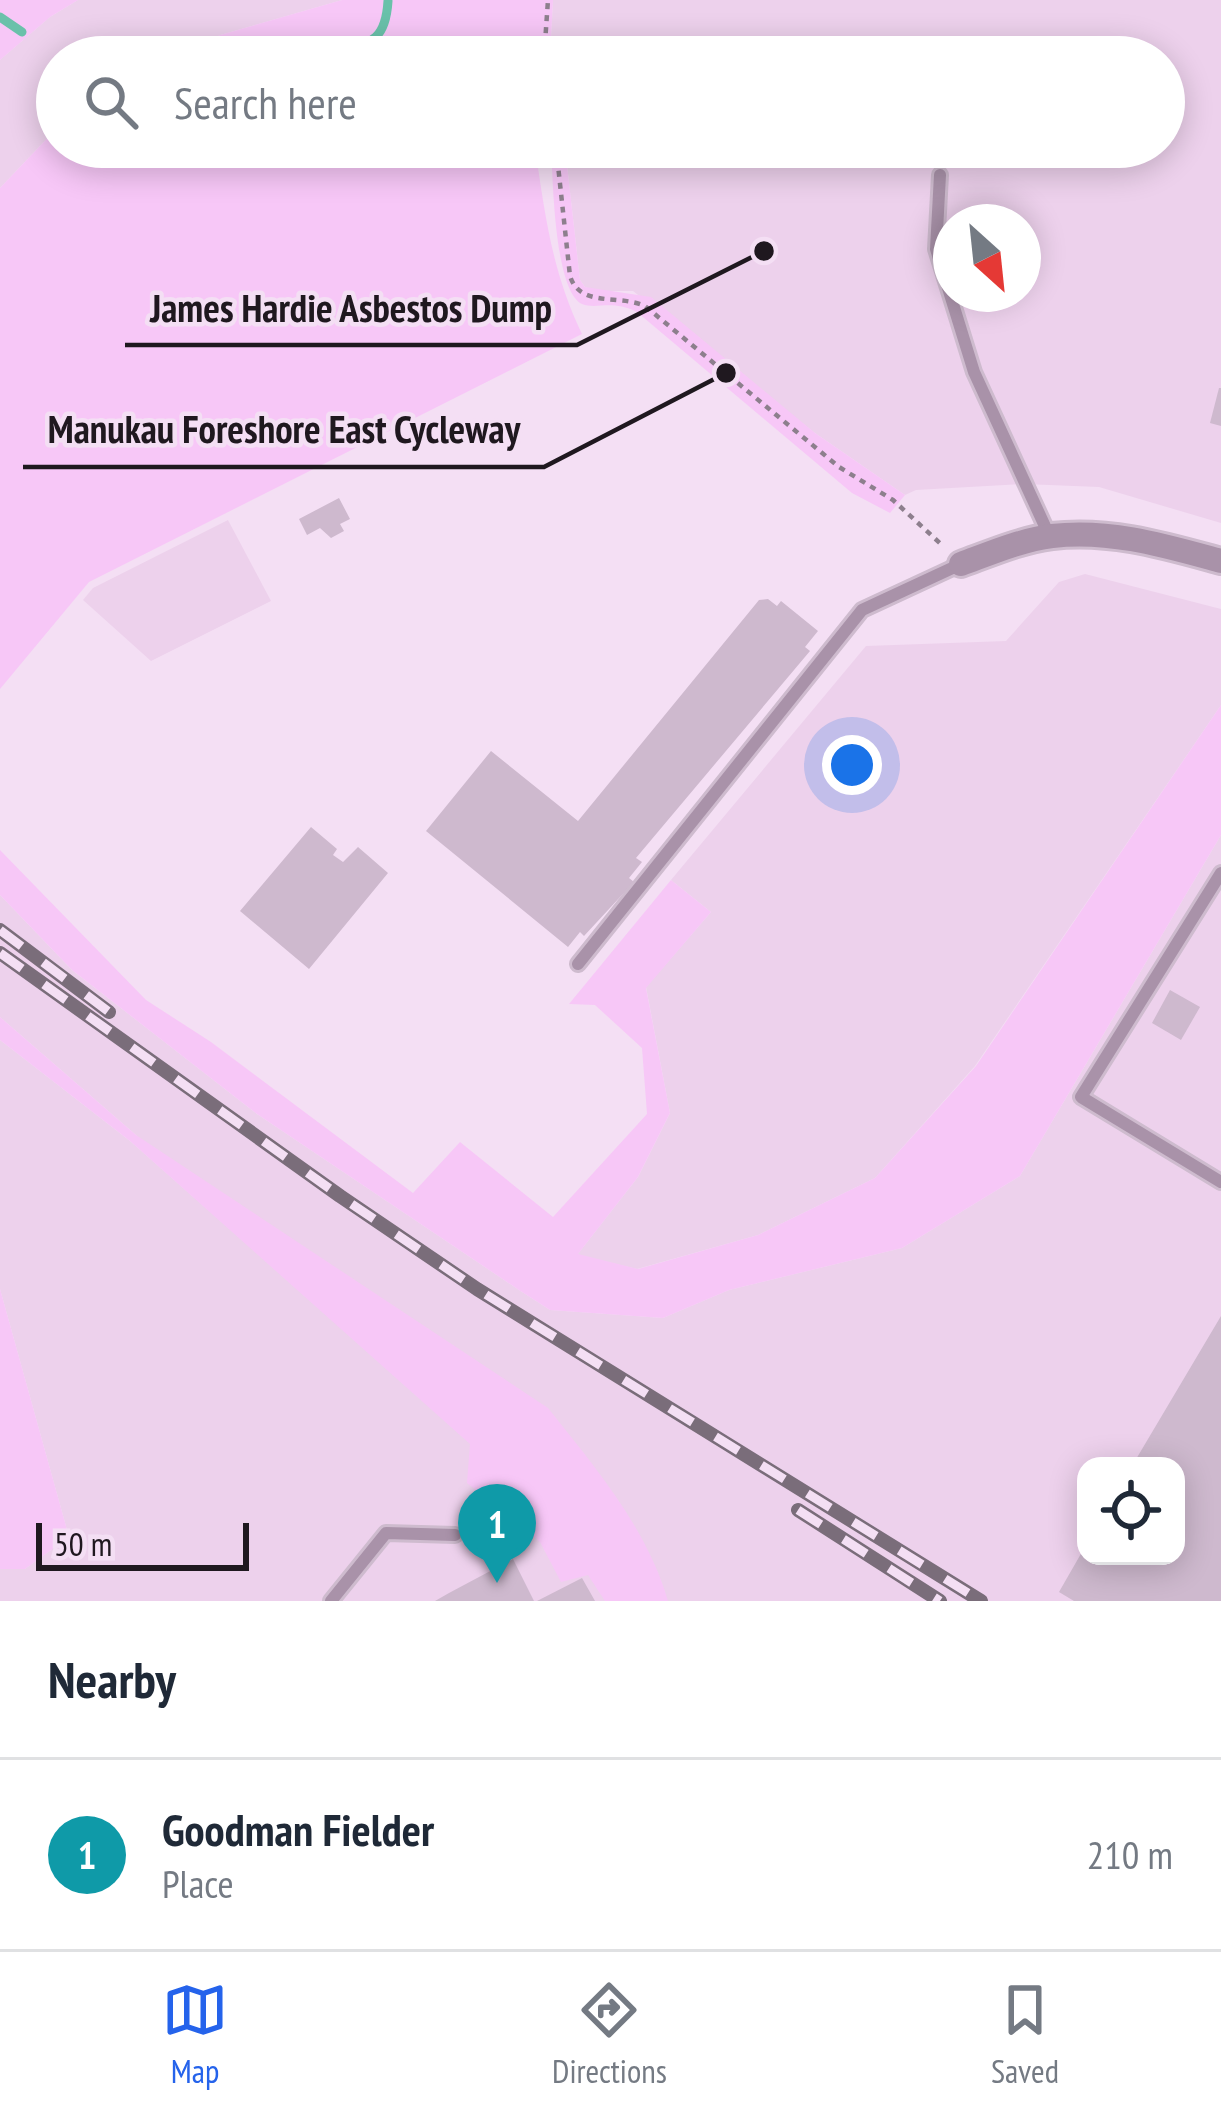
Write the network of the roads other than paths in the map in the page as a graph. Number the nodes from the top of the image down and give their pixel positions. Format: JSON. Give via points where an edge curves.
{"nodes":[{"id":1,"x":940,"y":175,"type":"dead end"},
{"id":2,"x":1050,"y":536,"type":"junction"},
{"id":3,"x":1221,"y":561,"type":"edge"},
{"id":4,"x":961,"y":564,"type":"joint"},
{"id":5,"x":1221,"y":873,"type":"edge"},
{"id":6,"x":578,"y":964,"type":"dead end"},
{"id":7,"x":1221,"y":1182,"type":"edge"},
{"id":8,"x":455,"y":1535,"type":"dead end"},
{"id":9,"x":331,"y":1601,"type":"edge"}],
"edges":[{"from":1,"to":2,"type":"lane","via":[[936,249],[974,372]]},
{"from":2,"to":3,"type":"street","via":[[1120,536]]},
{"from":2,"to":4,"type":"street"},
{"from":4,"to":6,"type":"lane","via":[[862,610]]},
{"from":5,"to":7,"type":"lane","via":[[1081,1097]]},
{"from":8,"to":9,"type":"lane","via":[[386,1533]]}]}
